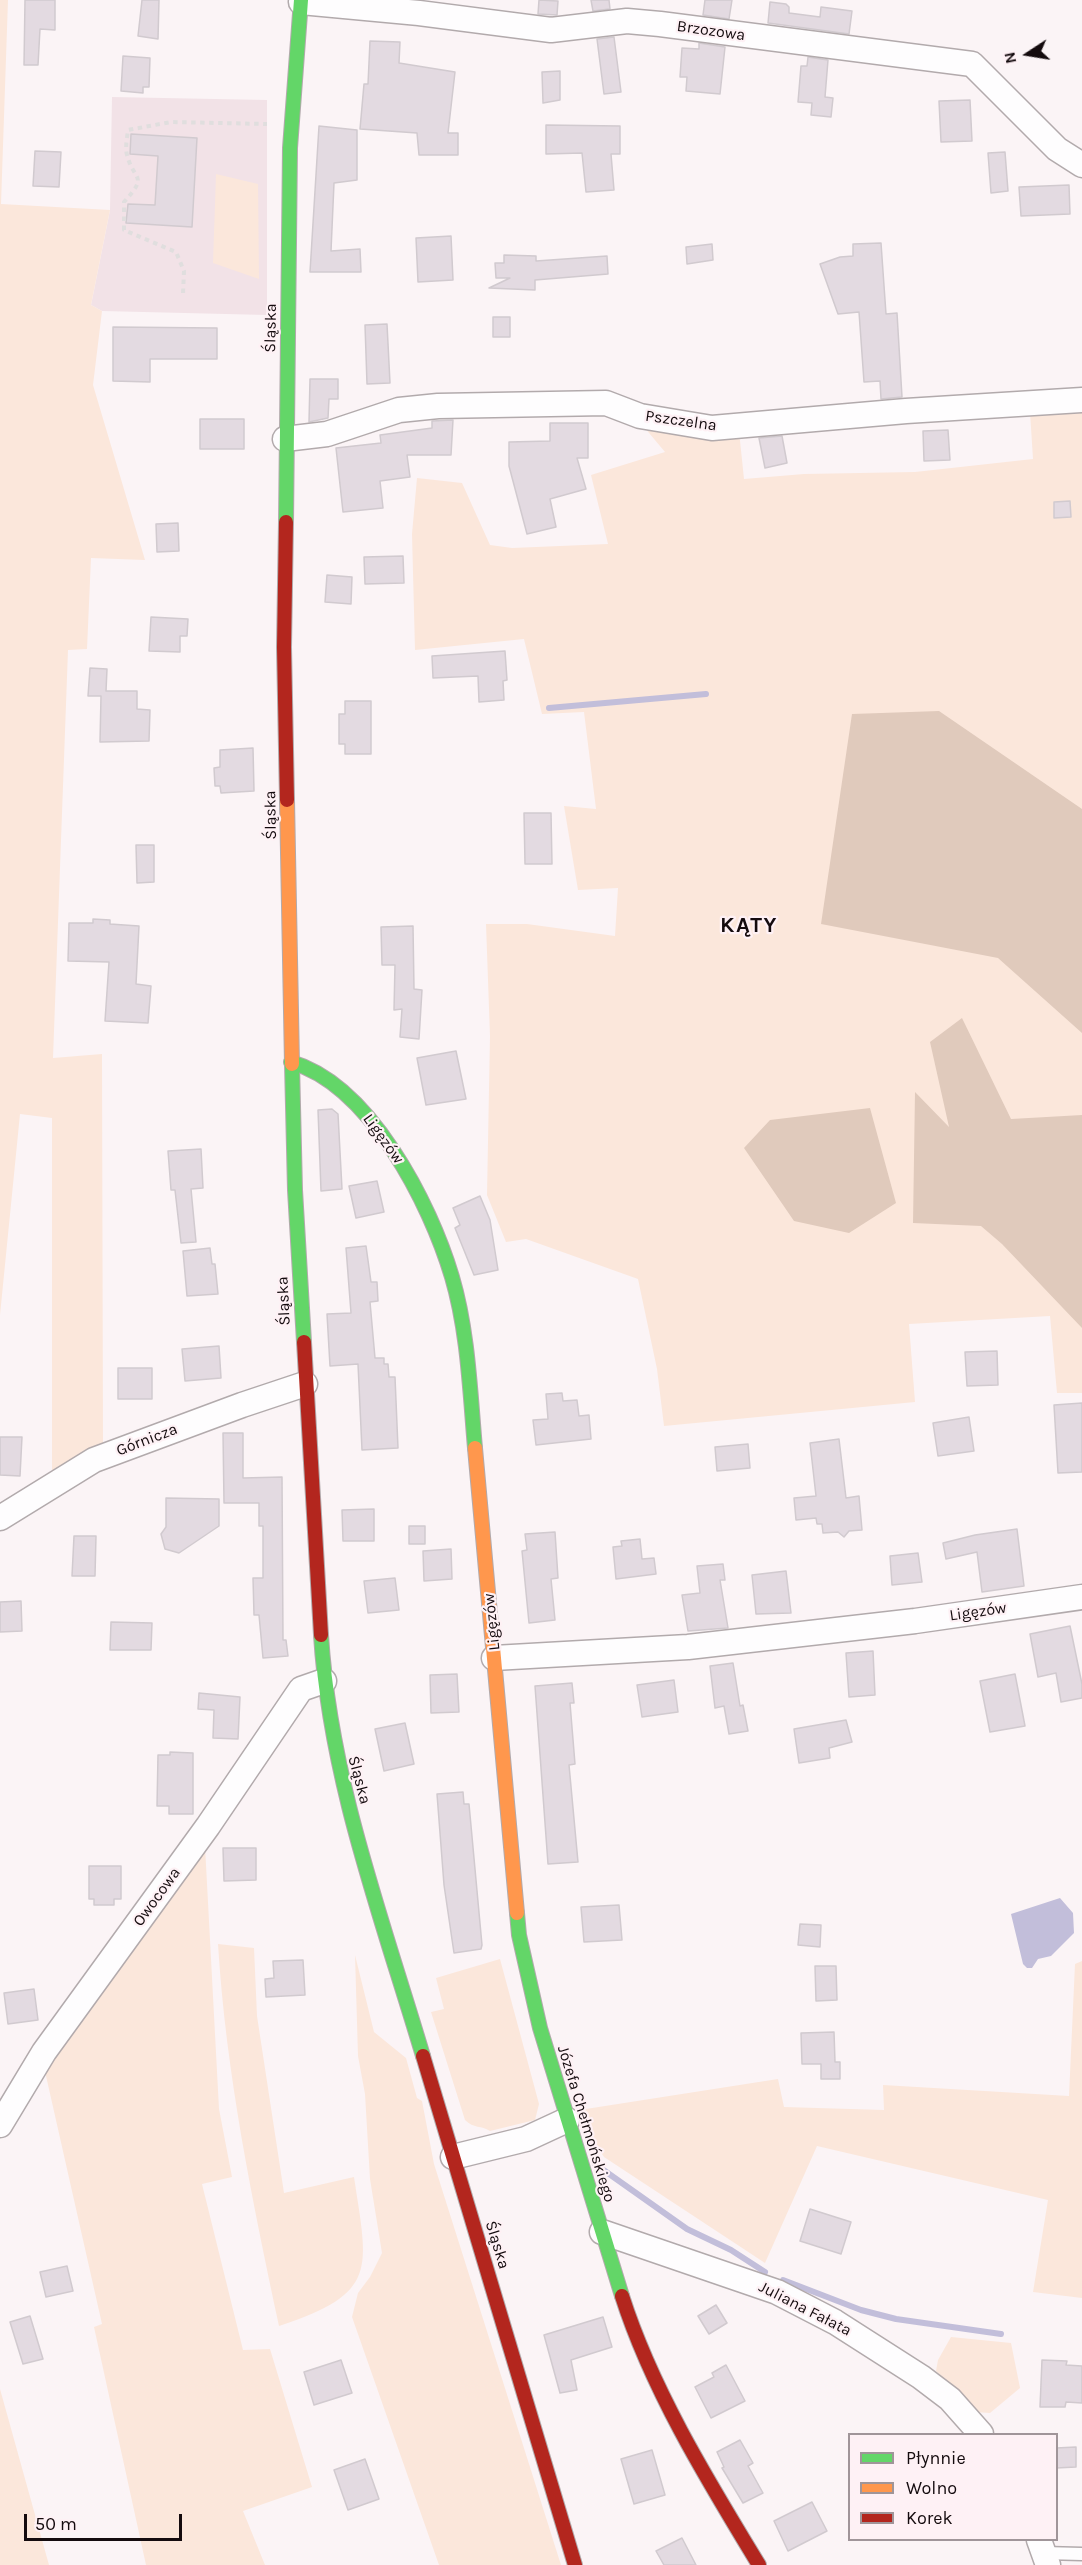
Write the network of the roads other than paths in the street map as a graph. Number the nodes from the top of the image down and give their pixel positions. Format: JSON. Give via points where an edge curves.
{"nodes":[{"id":1,"x":301,"y":1,"type":"edge"},
{"id":2,"x":1082,"y":165,"type":"edge"},
{"id":3,"x":1082,"y":400,"type":"edge"},
{"id":4,"x":285,"y":439,"type":"junction"},
{"id":5,"x":291,"y":1062,"type":"junction"},
{"id":6,"x":305,"y":1384,"type":"junction"},
{"id":7,"x":0,"y":1518,"type":"edge"},
{"id":8,"x":1082,"y":1598,"type":"edge"},
{"id":9,"x":494,"y":1659,"type":"junction"},
{"id":10,"x":324,"y":1681,"type":"junction"},
{"id":11,"x":567,"y":2120,"type":"junction"},
{"id":12,"x":0,"y":2126,"type":"edge"},
{"id":13,"x":453,"y":2157,"type":"junction"},
{"id":14,"x":602,"y":2232,"type":"junction"},
{"id":15,"x":980,"y":2433,"type":"edge"},
{"id":16,"x":1044,"y":2552,"type":"edge"},
{"id":17,"x":1082,"y":2554,"type":"edge"},
{"id":18,"x":575,"y":2565,"type":"edge"},
{"id":19,"x":759,"y":2565,"type":"edge"}],
"edges":[{"from":1,"to":2,"type":"street","name":"Brzozowa","via":[[551,30],[627,21],[660,24],[972,64],[1056,149]]},
{"from":1,"to":4,"type":"main road","name":"Śląska","via":[[290,148]]},
{"from":3,"to":4,"type":"street","name":"Pszczelna","via":[[712,428],[640,416],[606,403],[438,406],[399,410],[327,434]]},
{"from":4,"to":5,"type":"main road","name":"Śląska","via":[[284,647]]},
{"from":5,"to":6,"type":"main road","name":"Śląska"},
{"from":5,"to":9,"type":"main road","name":"Ligęzów","via":[[308,1067],[361,1108],[400,1158],[453,1277],[468,1361]]},
{"from":6,"to":7,"type":"street","name":"Górnicza","via":[[94,1460]]},
{"from":6,"to":10,"type":"main road","name":"Śląska"},
{"from":8,"to":9,"type":"street","name":"Ligęzów","via":[[688,1647]]},
{"from":9,"to":11,"type":"main road","name":"Józefa Chełmońskiego","via":[[519,1935],[540,2028]]},
{"from":10,"to":12,"type":"street","name":"Owocowa","via":[[301,1689],[208,1826],[44,2052]]},
{"from":10,"to":13,"type":"main road","name":"Śląska","via":[[336,1758],[355,1829]]},
{"from":11,"to":13,"type":"street","via":[[526,2139]]},
{"from":11,"to":14,"type":"main road","name":"Józefa Chełmońskiego"},
{"from":13,"to":18,"type":"main road","name":"Śląska"},
{"from":14,"to":15,"type":"street","name":"Juliana Fałata","via":[[777,2292],[835,2322],[950,2399]]},
{"from":14,"to":19,"type":"main road","name":"Józefa Chełmońskiego","via":[[633,2330],[701,2470]]},
{"from":16,"to":17,"type":"lane"}]}
